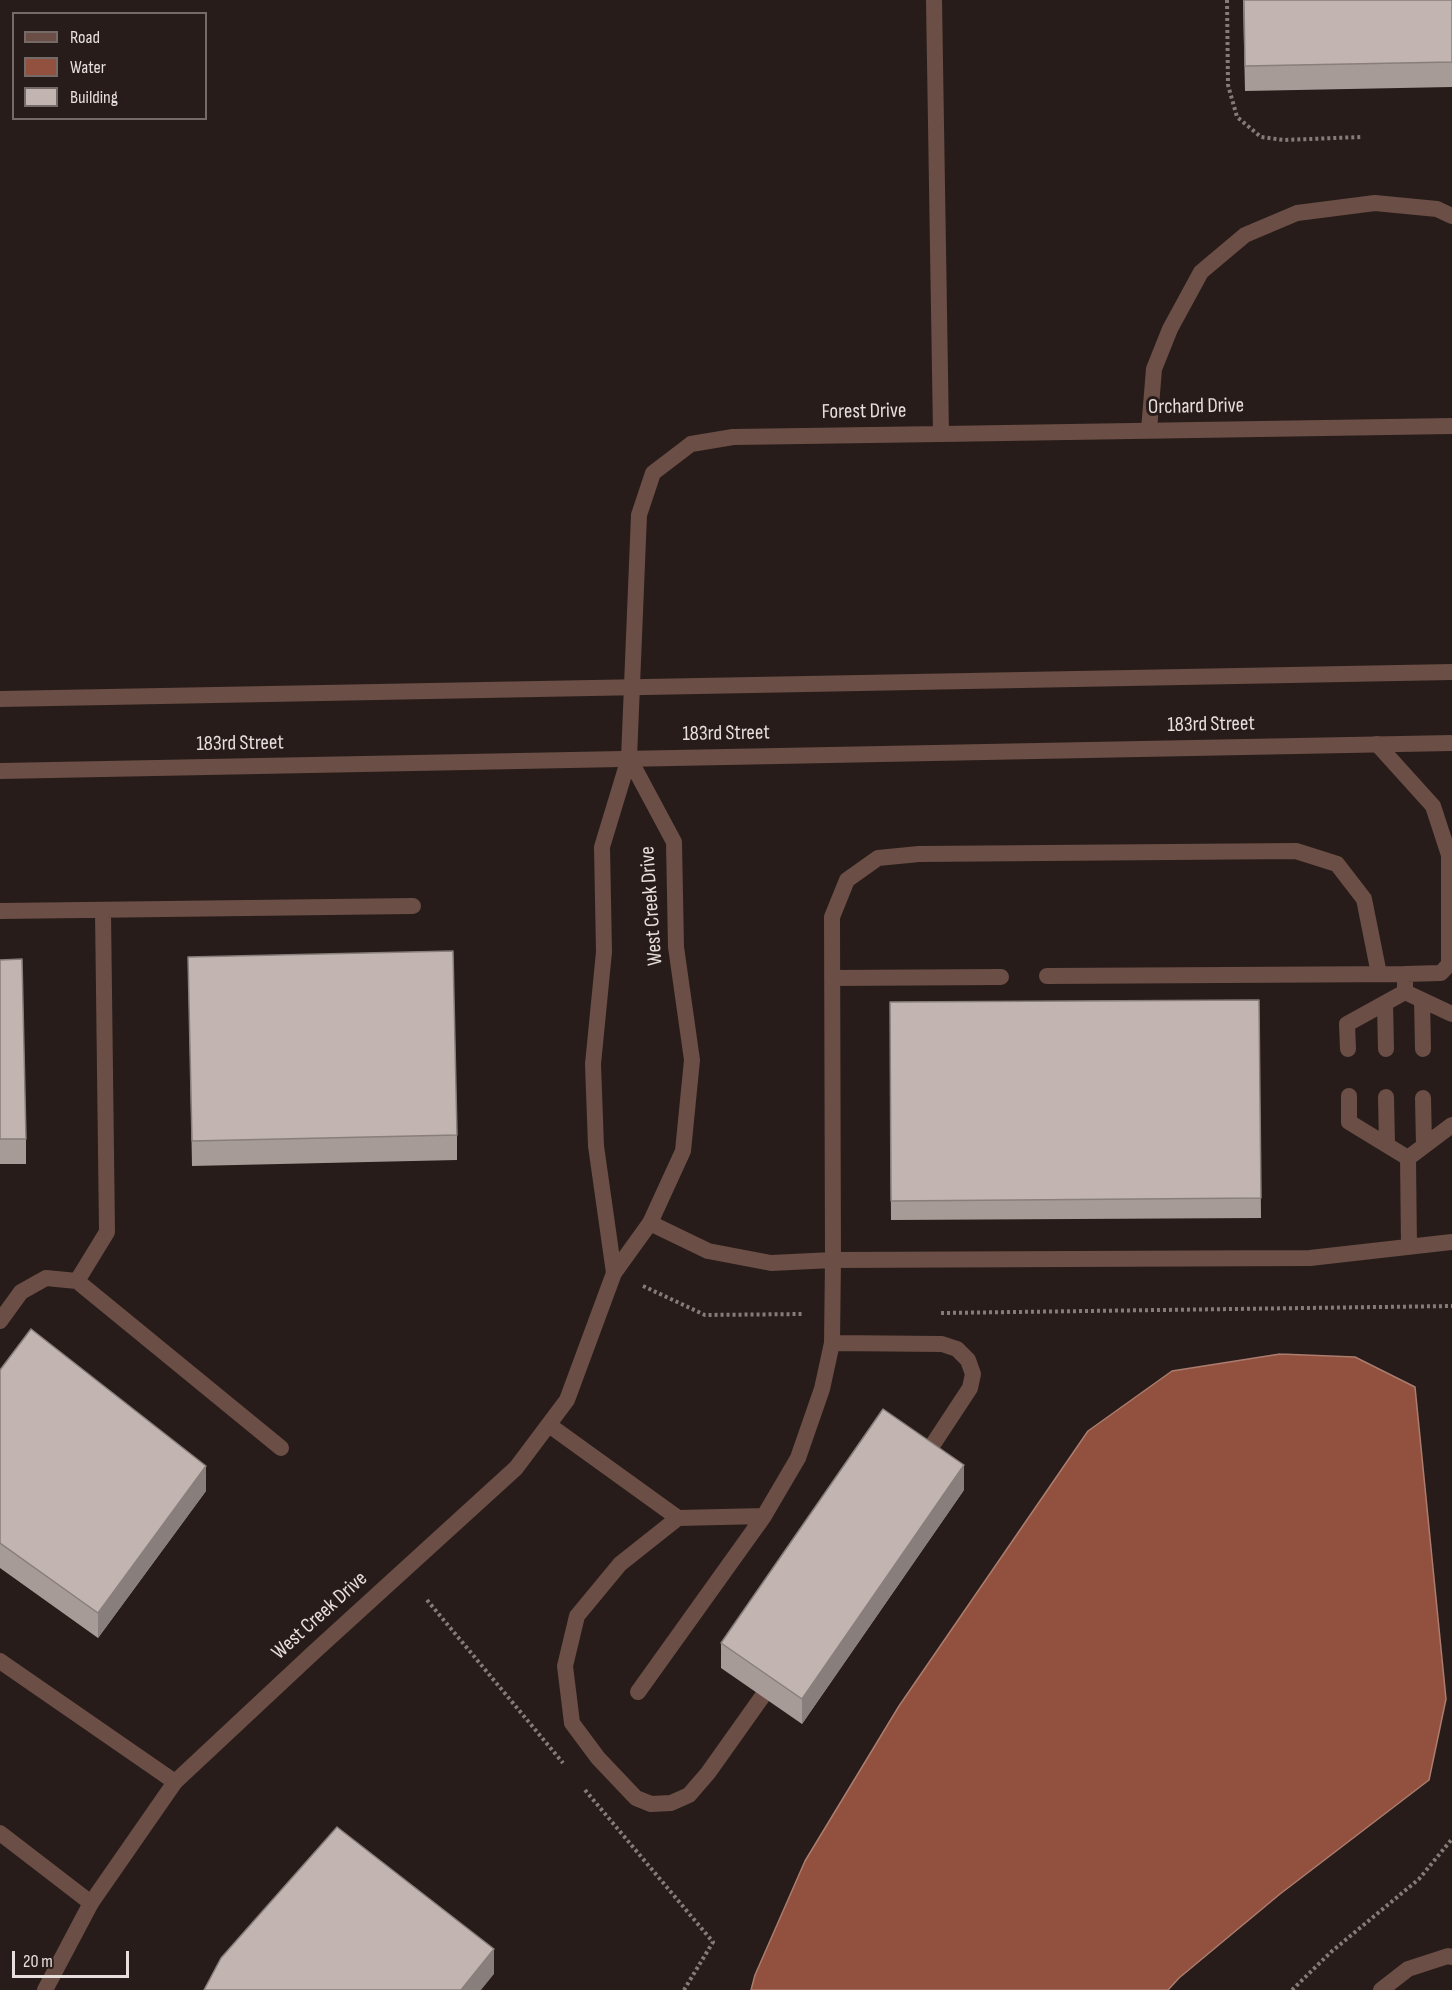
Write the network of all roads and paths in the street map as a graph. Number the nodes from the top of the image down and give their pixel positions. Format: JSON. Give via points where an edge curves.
{"nodes":[{"id":1,"x":934,"y":0,"type":"edge"},
{"id":2,"x":1227,"y":0,"type":"edge"},
{"id":3,"x":1361,"y":137,"type":"dead end"},
{"id":4,"x":1452,"y":216,"type":"edge"},
{"id":5,"x":1452,"y":426,"type":"edge"},
{"id":6,"x":1149,"y":430,"type":"junction"},
{"id":7,"x":941,"y":434,"type":"junction"},
{"id":8,"x":1452,"y":672,"type":"edge"},
{"id":9,"x":631,"y":688,"type":"junction"},
{"id":10,"x":0,"y":699,"type":"edge"},
{"id":11,"x":1452,"y":743,"type":"edge"},
{"id":12,"x":1377,"y":744,"type":"junction"},
{"id":13,"x":629,"y":759,"type":"junction"},
{"id":14,"x":0,"y":771,"type":"edge"},
{"id":15,"x":1450,"y":850,"type":"edge"},
{"id":16,"x":413,"y":906,"type":"dead end"},
{"id":17,"x":0,"y":911,"type":"edge"},
{"id":18,"x":103,"y":911,"type":"junction"},
{"id":19,"x":1451,"y":945,"type":"edge"},
{"id":20,"x":1379,"y":974,"type":"junction"},
{"id":21,"x":1405,"y":974,"type":"junction"},
{"id":22,"x":1047,"y":976,"type":"dead end"},
{"id":23,"x":1001,"y":977,"type":"dead end"},
{"id":24,"x":832,"y":978,"type":"junction"},
{"id":25,"x":1405,"y":992,"type":"junction"},
{"id":26,"x":1422,"y":1000,"type":"junction"},
{"id":27,"x":1385,"y":1003,"type":"junction"},
{"id":28,"x":1452,"y":1014,"type":"edge"},
{"id":29,"x":1348,"y":1049,"type":"dead end"},
{"id":30,"x":1386,"y":1049,"type":"dead end"},
{"id":31,"x":1423,"y":1049,"type":"dead end"},
{"id":32,"x":1349,"y":1096,"type":"dead end"},
{"id":33,"x":1386,"y":1097,"type":"dead end"},
{"id":34,"x":1423,"y":1098,"type":"dead end"},
{"id":35,"x":1452,"y":1125,"type":"edge"},
{"id":36,"x":1387,"y":1145,"type":"junction"},
{"id":37,"x":1424,"y":1146,"type":"junction"},
{"id":38,"x":1408,"y":1158,"type":"junction"},
{"id":39,"x":650,"y":1223,"type":"junction"},
{"id":40,"x":1452,"y":1242,"type":"edge"},
{"id":41,"x":1408,"y":1247,"type":"junction"},
{"id":42,"x":833,"y":1260,"type":"junction"},
{"id":43,"x":614,"y":1273,"type":"junction"},
{"id":44,"x":77,"y":1281,"type":"junction"},
{"id":45,"x":644,"y":1286,"type":"dead end"},
{"id":46,"x":1452,"y":1306,"type":"edge"},
{"id":47,"x":937,"y":1313,"type":"dead end"},
{"id":48,"x":832,"y":1314,"type":"junction"},
{"id":49,"x":0,"y":1321,"type":"edge"},
{"id":50,"x":832,"y":1343,"type":"junction"},
{"id":51,"x":549,"y":1425,"type":"junction"},
{"id":52,"x":281,"y":1448,"type":"dead end"},
{"id":53,"x":922,"y":1461,"type":"edge"},
{"id":54,"x":764,"y":1516,"type":"junction"},
{"id":55,"x":678,"y":1518,"type":"junction"},
{"id":56,"x":427,"y":1600,"type":"dead end"},
{"id":57,"x":0,"y":1661,"type":"edge"},
{"id":58,"x":638,"y":1692,"type":"dead end"},
{"id":59,"x":762,"y":1697,"type":"edge"},
{"id":60,"x":563,"y":1763,"type":"dead end"},
{"id":61,"x":175,"y":1782,"type":"junction"},
{"id":62,"x":578,"y":1782,"type":"dead end"},
{"id":63,"x":0,"y":1833,"type":"edge"},
{"id":64,"x":1452,"y":1839,"type":"edge"},
{"id":65,"x":91,"y":1903,"type":"junction"},
{"id":66,"x":1452,"y":1957,"type":"edge"},
{"id":67,"x":45,"y":1990,"type":"edge"},
{"id":68,"x":684,"y":1990,"type":"edge"},
{"id":69,"x":1292,"y":1990,"type":"edge"},
{"id":70,"x":1381,"y":1990,"type":"edge"}],
"edges":[{"from":1,"to":7,"type":"street"},
{"from":2,"to":3,"type":"path","via":[[1228,86],[1237,117],[1262,137]]},
{"from":4,"to":6,"type":"street","via":[[1437,209],[1376,203],[1297,213],[1245,235],[1201,272],[1170,329],[1154,369]]},
{"from":5,"to":6,"type":"street","name":"Orchard Drive"},
{"from":6,"to":7,"type":"street","name":"Orchard Drive"},
{"from":7,"to":9,"type":"street","name":"Forest Drive","via":[[733,437],[691,444],[653,473],[639,515]]},
{"from":8,"to":9,"type":"street"},
{"from":9,"to":10,"type":"street"},
{"from":9,"to":13,"type":"street","name":"Forest Drive"},
{"from":11,"to":12,"type":"street","name":"183rd Street"},
{"from":12,"to":13,"type":"street","name":"183rd Street"},
{"from":12,"to":15,"type":"street","via":[[1433,806]]},
{"from":13,"to":14,"type":"street","name":"183rd Street"},
{"from":13,"to":39,"type":"street","name":"West Creek Drive","via":[[674,842],[676,946],[692,1060],[683,1151]]},
{"from":13,"to":43,"type":"street","name":"West Creek Drive","via":[[602,847],[604,952],[593,1064],[596,1146]]},
{"from":15,"to":19,"type":"street"},
{"from":16,"to":18,"type":"street"},
{"from":17,"to":18,"type":"street"},
{"from":18,"to":44,"type":"street","via":[[107,1232]]},
{"from":19,"to":21,"type":"street","via":[[1449,964],[1441,973]]},
{"from":20,"to":21,"type":"street"},
{"from":20,"to":22,"type":"street"},
{"from":20,"to":24,"type":"street","via":[[1364,899],[1337,864],[1284,851],[919,854],[878,858],[847,880],[832,917]]},
{"from":21,"to":25,"type":"street"},
{"from":23,"to":24,"type":"street"},
{"from":24,"to":42,"type":"street"},
{"from":25,"to":26,"type":"street"},
{"from":25,"to":27,"type":"street"},
{"from":26,"to":28,"type":"street"},
{"from":26,"to":31,"type":"street"},
{"from":27,"to":29,"type":"street","via":[[1347,1024]]},
{"from":27,"to":30,"type":"street"},
{"from":32,"to":36,"type":"street","via":[[1349,1122]]},
{"from":33,"to":36,"type":"street"},
{"from":34,"to":37,"type":"street"},
{"from":35,"to":37,"type":"street"},
{"from":36,"to":38,"type":"street"},
{"from":37,"to":38,"type":"street"},
{"from":38,"to":41,"type":"street"},
{"from":39,"to":42,"type":"street","via":[[708,1251],[771,1263]]},
{"from":39,"to":43,"type":"street","name":"West Creek Drive"},
{"from":40,"to":41,"type":"street"},
{"from":41,"to":42,"type":"street","via":[[1310,1258]]},
{"from":42,"to":48,"type":"street"},
{"from":43,"to":51,"type":"street","name":"West Creek Drive","via":[[567,1400]]},
{"from":44,"to":49,"type":"street","via":[[46,1278],[21,1292]]},
{"from":44,"to":52,"type":"street"},
{"from":45,"to":48,"type":"path","via":[[705,1315]]},
{"from":46,"to":47,"type":"path"},
{"from":48,"to":50,"type":"street"},
{"from":50,"to":53,"type":"street","via":[[942,1344],[957,1348],[968,1360],[973,1374],[970,1388]]},
{"from":50,"to":54,"type":"street","via":[[822,1389],[798,1458]]},
{"from":51,"to":55,"type":"street"},
{"from":51,"to":61,"type":"street","name":"West Creek Drive","via":[[516,1468]]},
{"from":54,"to":55,"type":"street"},
{"from":54,"to":58,"type":"street"},
{"from":55,"to":59,"type":"street","via":[[620,1564],[577,1616],[565,1666],[572,1723],[636,1798],[651,1804],[671,1803],[689,1795],[708,1773]]},
{"from":56,"to":60,"type":"path"},
{"from":57,"to":61,"type":"street"},
{"from":61,"to":65,"type":"street","name":"West Creek Drive"},
{"from":62,"to":68,"type":"path","via":[[713,1942]]},
{"from":63,"to":65,"type":"street"},
{"from":64,"to":69,"type":"path","via":[[1419,1879]]},
{"from":65,"to":67,"type":"street","name":"West Creek Drive"},
{"from":66,"to":70,"type":"street","via":[[1408,1969]]}]}
